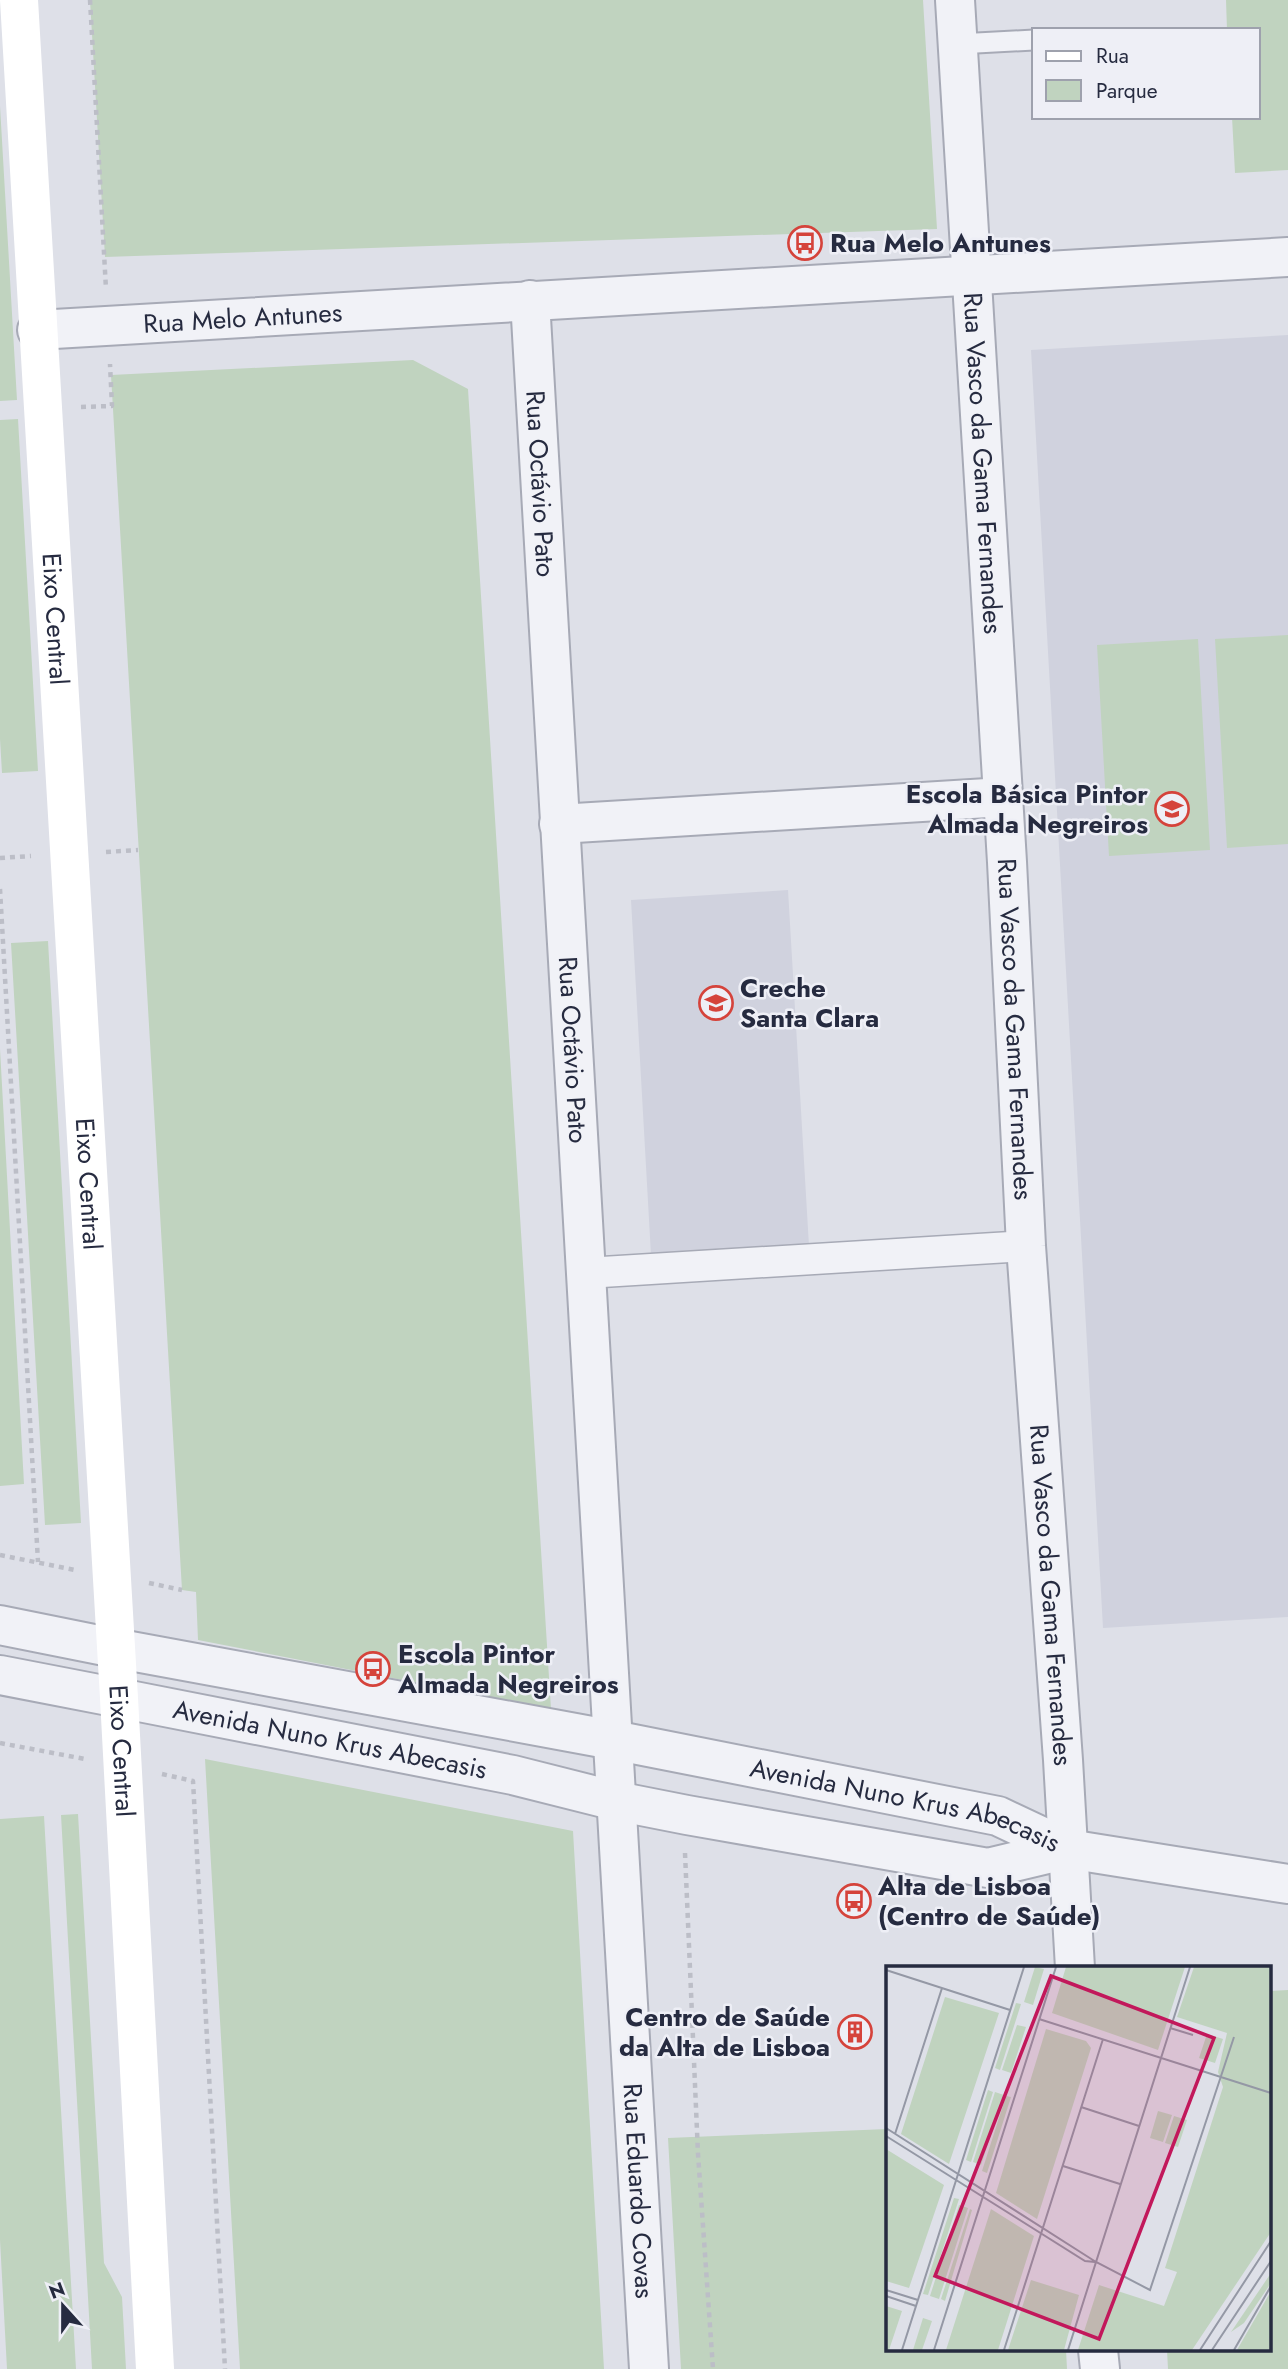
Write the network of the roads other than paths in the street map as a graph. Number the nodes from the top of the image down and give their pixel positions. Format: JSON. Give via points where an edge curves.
{"nodes":[{"id":1,"x":19,"y":0,"type":"edge"},
{"id":2,"x":955,"y":0,"type":"edge"},
{"id":3,"x":1032,"y":40,"type":"edge"},
{"id":4,"x":958,"y":44,"type":"junction"},
{"id":5,"x":1288,"y":257,"type":"edge"},
{"id":6,"x":971,"y":275,"type":"junction"},
{"id":7,"x":530,"y":300,"type":"junction"},
{"id":8,"x":37,"y":330,"type":"junction"},
{"id":9,"x":1004,"y":797,"type":"junction"},
{"id":10,"x":559,"y":824,"type":"junction"},
{"id":11,"x":1026,"y":1246,"type":"junction"},
{"id":12,"x":586,"y":1273,"type":"junction"},
{"id":13,"x":0,"y":1625,"type":"edge"},
{"id":14,"x":114,"y":1648,"type":"junction"},
{"id":15,"x":0,"y":1675,"type":"edge"},
{"id":16,"x":119,"y":1698,"type":"junction"},
{"id":17,"x":613,"y":1741,"type":"junction"},
{"id":18,"x":616,"y":1801,"type":"junction"},
{"id":19,"x":1068,"y":1849,"type":"junction"},
{"id":20,"x":1288,"y":1884,"type":"edge"},
{"id":21,"x":1075,"y":1966,"type":"edge"},
{"id":22,"x":155,"y":2369,"type":"edge"},
{"id":23,"x":649,"y":2369,"type":"edge"}],
"edges":[{"from":1,"to":8,"type":"main road","name":"Eixo Central"},
{"from":2,"to":4,"type":"street","name":"Rua Vasco da Gama Fernandes"},
{"from":3,"to":4,"type":"lane"},
{"from":4,"to":6,"type":"street","name":"Rua Vasco da Gama Fernandes"},
{"from":5,"to":6,"type":"street","name":"Rua Melo Antunes"},
{"from":6,"to":7,"type":"street","name":"Rua Melo Antunes"},
{"from":6,"to":9,"type":"street","name":"Rua Vasco da Gama Fernandes"},
{"from":7,"to":8,"type":"street","name":"Rua Melo Antunes"},
{"from":7,"to":10,"type":"street","name":"Rua Octávio Pato"},
{"from":8,"to":14,"type":"main road","name":"Eixo Central"},
{"from":9,"to":10,"type":"street"},
{"from":9,"to":11,"type":"street","name":"Rua Vasco da Gama Fernandes"},
{"from":10,"to":12,"type":"street","name":"Rua Octávio Pato"},
{"from":11,"to":12,"type":"street"},
{"from":11,"to":19,"type":"street","name":"Rua Vasco da Gama Fernandes"},
{"from":12,"to":17,"type":"street","name":"Rua Octávio Pato"},
{"from":13,"to":14,"type":"street","name":"Avenida Nuno Krus Abecasis"},
{"from":14,"to":16,"type":"main road","name":"Eixo Central"},
{"from":14,"to":17,"type":"street","name":"Avenida Nuno Krus Abecasis"},
{"from":15,"to":16,"type":"street","name":"Avenida Nuno Krus Abecasis"},
{"from":16,"to":18,"type":"street","name":"Avenida Nuno Krus Abecasis","via":[[513,1775]]},
{"from":16,"to":22,"type":"main road","name":"Eixo Central"},
{"from":17,"to":18,"type":"street","name":"Rua Octávio Pato"},
{"from":17,"to":19,"type":"street","name":"Avenida Nuno Krus Abecasis","via":[[998,1816]]},
{"from":18,"to":19,"type":"street","name":"Avenida Nuno Krus Abecasis","via":[[988,1868]]},
{"from":18,"to":23,"type":"street","name":"Rua Eduardo Covas"},
{"from":19,"to":20,"type":"street"},
{"from":19,"to":21,"type":"street","name":"Rua Vasco da Gama Fernandes"}]}
